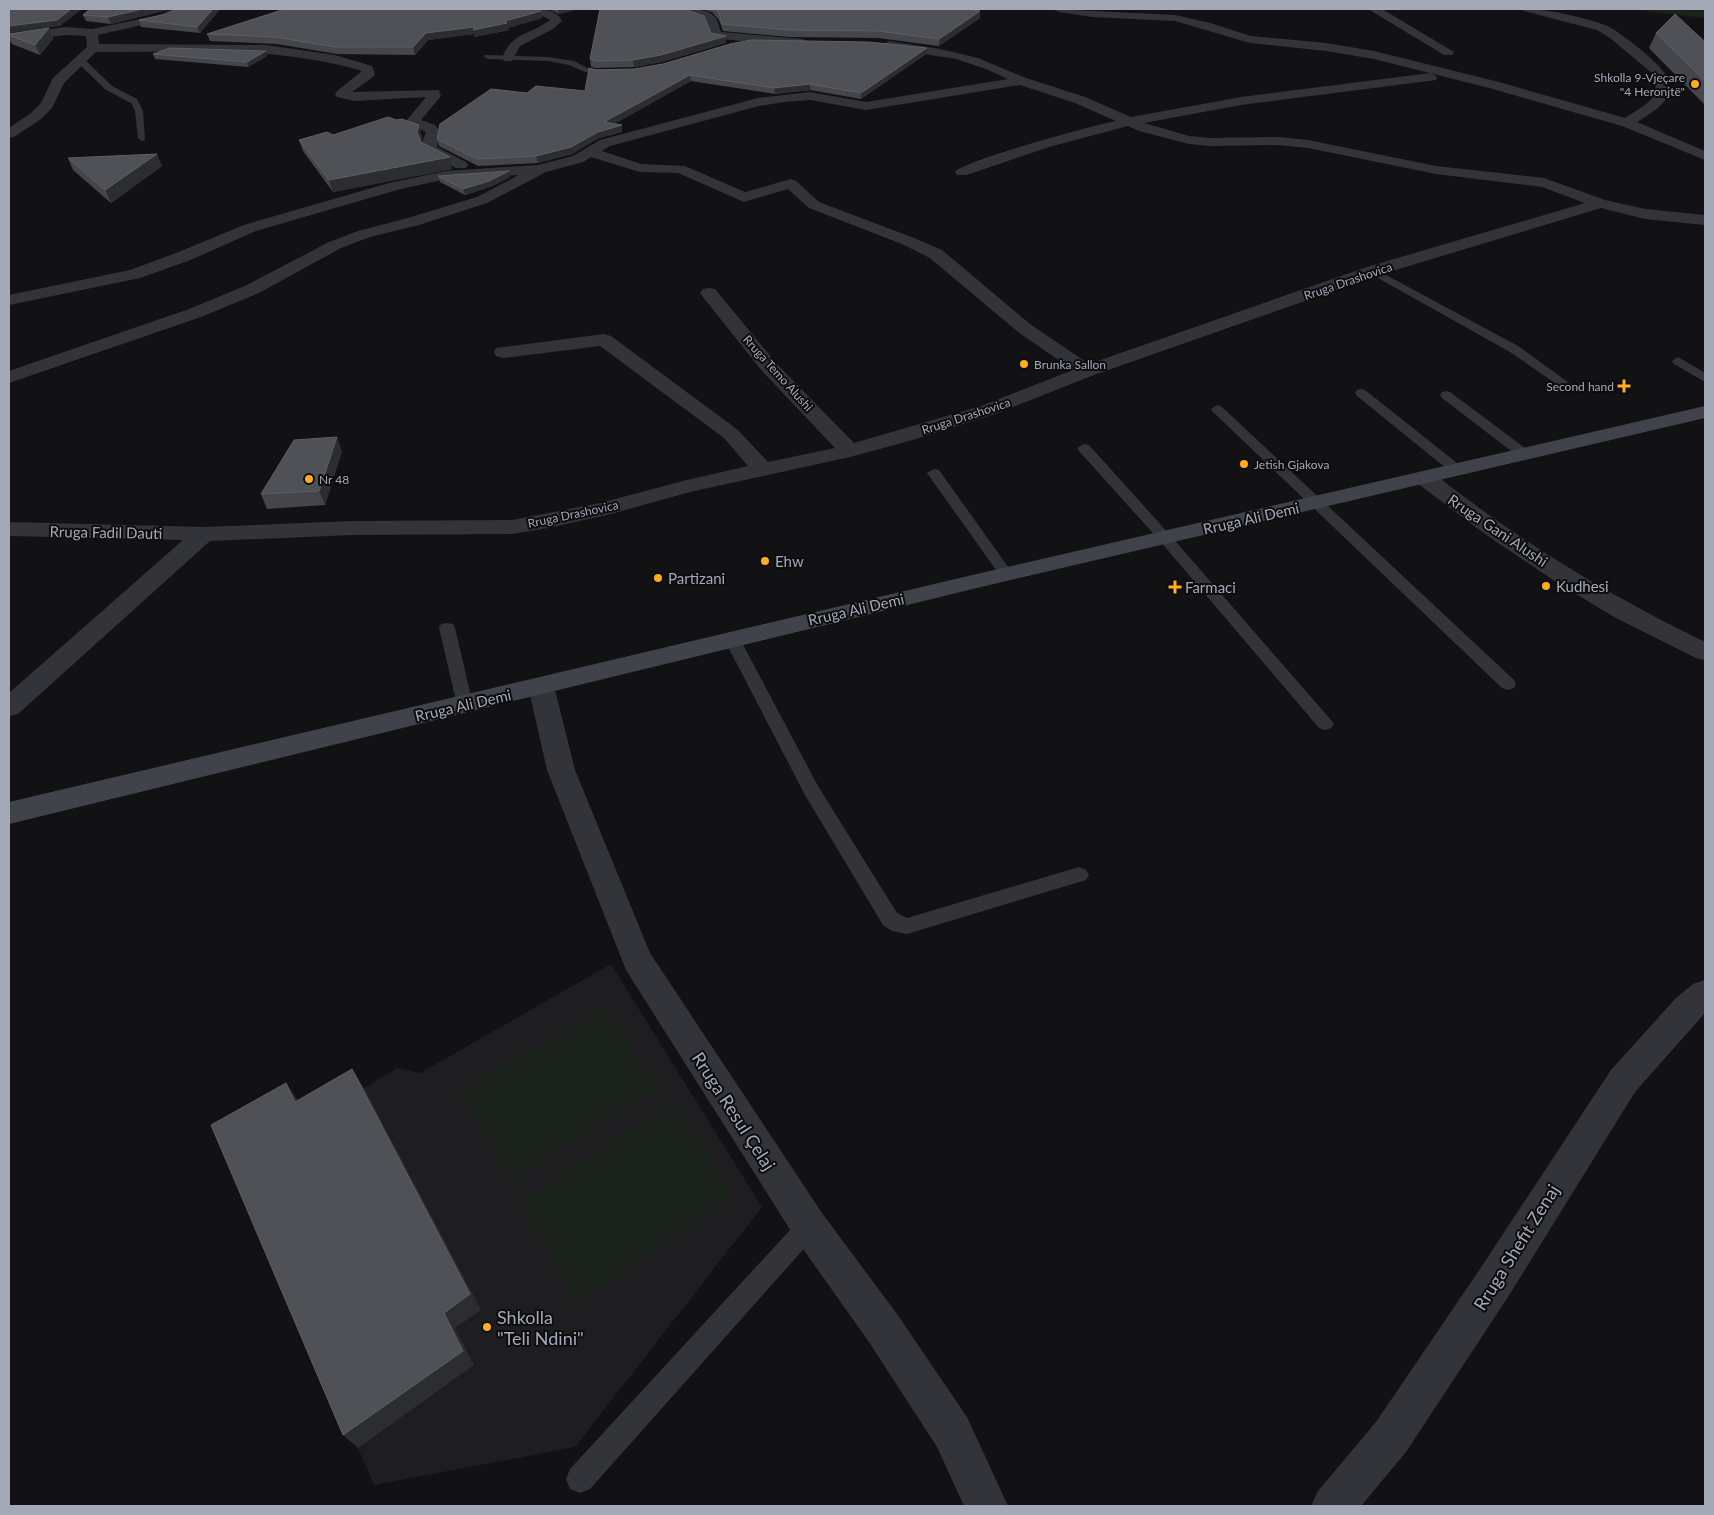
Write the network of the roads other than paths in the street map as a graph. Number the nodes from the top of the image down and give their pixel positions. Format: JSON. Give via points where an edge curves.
{"nodes":[{"id":1,"x":181,"y":9,"type":"edge"},
{"id":2,"x":536,"y":9,"type":"edge"},
{"id":3,"x":681,"y":9,"type":"edge"},
{"id":4,"x":1059,"y":9,"type":"edge"},
{"id":5,"x":1374,"y":9,"type":"edge"},
{"id":6,"x":1528,"y":9,"type":"edge"},
{"id":7,"x":78,"y":18,"type":"dead end"},
{"id":8,"x":65,"y":31,"type":"junction"},
{"id":9,"x":92,"y":33,"type":"junction"},
{"id":10,"x":9,"y":38,"type":"edge"},
{"id":11,"x":762,"y":40,"type":"junction"},
{"id":12,"x":814,"y":44,"type":"edge"},
{"id":13,"x":879,"y":44,"type":"edge"},
{"id":14,"x":729,"y":46,"type":"edge"},
{"id":15,"x":94,"y":48,"type":"junction"},
{"id":16,"x":1448,"y":52,"type":"dead end"},
{"id":17,"x":488,"y":57,"type":"dead end"},
{"id":18,"x":508,"y":58,"type":"junction"},
{"id":19,"x":81,"y":61,"type":"junction"},
{"id":20,"x":624,"y":72,"type":"edge"},
{"id":21,"x":1450,"y":75,"type":"junction"},
{"id":22,"x":1021,"y":81,"type":"junction"},
{"id":23,"x":1128,"y":121,"type":"junction"},
{"id":24,"x":1627,"y":123,"type":"junction"},
{"id":25,"x":9,"y":134,"type":"edge"},
{"id":26,"x":142,"y":138,"type":"dead end"},
{"id":27,"x":590,"y":152,"type":"junction"},
{"id":28,"x":1705,"y":156,"type":"edge"},
{"id":29,"x":541,"y":169,"type":"junction"},
{"id":30,"x":474,"y":172,"type":"junction"},
{"id":31,"x":962,"y":172,"type":"dead end"},
{"id":32,"x":1600,"y":203,"type":"junction"},
{"id":33,"x":1705,"y":220,"type":"edge"},
{"id":34,"x":1373,"y":271,"type":"junction"},
{"id":35,"x":708,"y":293,"type":"dead end"},
{"id":36,"x":9,"y":300,"type":"edge"},
{"id":37,"x":503,"y":352,"type":"dead end"},
{"id":38,"x":1678,"y":361,"type":"dead end"},
{"id":39,"x":1087,"y":372,"type":"junction"},
{"id":40,"x":9,"y":377,"type":"edge"},
{"id":41,"x":1705,"y":378,"type":"edge"},
{"id":42,"x":1566,"y":385,"type":"dead end"},
{"id":43,"x":1361,"y":393,"type":"dead end"},
{"id":44,"x":1446,"y":395,"type":"dead end"},
{"id":45,"x":1217,"y":409,"type":"dead end"},
{"id":46,"x":1705,"y":412,"type":"edge"},
{"id":47,"x":1084,"y":448,"type":"dead end"},
{"id":48,"x":850,"y":451,"type":"junction"},
{"id":49,"x":1524,"y":454,"type":"junction"},
{"id":50,"x":762,"y":469,"type":"junction"},
{"id":51,"x":1457,"y":470,"type":"junction"},
{"id":52,"x":934,"y":473,"type":"dead end"},
{"id":53,"x":1424,"y":478,"type":"junction"},
{"id":54,"x":1318,"y":503,"type":"junction"},
{"id":55,"x":9,"y":529,"type":"edge"},
{"id":56,"x":204,"y":534,"type":"junction"},
{"id":57,"x":1165,"y":538,"type":"junction"},
{"id":58,"x":1006,"y":574,"type":"junction"},
{"id":59,"x":447,"y":628,"type":"dead end"},
{"id":60,"x":732,"y":639,"type":"junction"},
{"id":61,"x":1705,"y":652,"type":"edge"},
{"id":62,"x":1508,"y":684,"type":"dead end"},
{"id":63,"x":542,"y":686,"type":"junction"},
{"id":64,"x":465,"y":705,"type":"junction"},
{"id":65,"x":9,"y":707,"type":"edge"},
{"id":66,"x":1325,"y":724,"type":"dead end"},
{"id":67,"x":9,"y":813,"type":"edge"},
{"id":68,"x":1079,"y":875,"type":"dead end"},
{"id":69,"x":1705,"y":994,"type":"edge"},
{"id":70,"x":809,"y":1226,"type":"junction"},
{"id":71,"x":580,"y":1479,"type":"dead end"},
{"id":72,"x":986,"y":1506,"type":"edge"},
{"id":73,"x":1333,"y":1506,"type":"edge"}],
"edges":[{"from":1,"to":9,"type":"street","via":[[143,23]]},
{"from":2,"to":18,"type":"street","via":[[556,21],[515,42]]},
{"from":3,"to":11,"type":"street","via":[[711,19],[716,35]]},
{"from":4,"to":21,"type":"street","via":[[1175,18],[1250,39],[1351,51]]},
{"from":5,"to":16,"type":"street"},
{"from":6,"to":24,"type":"street","via":[[1601,28],[1656,71],[1662,81],[1663,92],[1657,102]]},
{"from":7,"to":8,"type":"street"},
{"from":8,"to":9,"type":"street"},
{"from":8,"to":10,"type":"street"},
{"from":9,"to":15,"type":"street"},
{"from":11,"to":12,"type":"street"},
{"from":11,"to":14,"type":"lane"},
{"from":13,"to":22,"type":"street","via":[[953,55],[1006,72]]},
{"from":15,"to":19,"type":"street"},
{"from":15,"to":30,"type":"street","via":[[257,48],[356,64],[368,69],[368,74],[342,94],[355,97],[434,93],[415,122],[433,131],[430,149]]},
{"from":17,"to":18,"type":"lane"},
{"from":18,"to":20,"type":"lane","via":[[548,59],[571,63],[585,70]]},
{"from":19,"to":25,"type":"street","via":[[58,81],[47,105]]},
{"from":19,"to":26,"type":"lane","via":[[109,88],[134,101],[139,111]]},
{"from":21,"to":23,"type":"street","via":[[1250,99]]},
{"from":21,"to":24,"type":"street"},
{"from":22,"to":23,"type":"street","via":[[1080,100]]},
{"from":22,"to":27,"type":"street","via":[[866,106],[810,96],[758,102],[629,135]]},
{"from":23,"to":31,"type":"street","via":[[1060,139]]},
{"from":23,"to":32,"type":"street","via":[[1189,140],[1308,144],[1444,172],[1524,180]]},
{"from":24,"to":28,"type":"street"},
{"from":27,"to":29,"type":"street","via":[[578,159]]},
{"from":27,"to":39,"type":"street","via":[[640,168],[680,169],[744,197],[792,184],[814,205],[936,254],[1024,328]]},
{"from":29,"to":30,"type":"street"},
{"from":29,"to":40,"type":"street","via":[[482,200],[364,234],[335,246],[253,289],[195,313]]},
{"from":30,"to":36,"type":"street","via":[[446,175],[356,196],[250,228],[134,274]]},
{"from":32,"to":33,"type":"street","via":[[1646,214]]},
{"from":32,"to":34,"type":"street","name":"Rruga Drashovica"},
{"from":34,"to":39,"type":"street","name":"Rruga Drashovica"},
{"from":34,"to":42,"type":"lane","via":[[1506,345]]},
{"from":35,"to":48,"type":"street","name":"Rruga Temo Alushi","via":[[769,367]]},
{"from":37,"to":50,"type":"street","via":[[604,340],[731,434]]},
{"from":38,"to":41,"type":"lane"},
{"from":39,"to":48,"type":"street","name":"Rruga Drashovica","via":[[988,410]]},
{"from":43,"to":51,"type":"lane"},
{"from":44,"to":49,"type":"lane"},
{"from":45,"to":54,"type":"lane"},
{"from":46,"to":49,"type":"main road","name":"Rruga Ali Demi"},
{"from":47,"to":57,"type":"lane"},
{"from":48,"to":50,"type":"street","name":"Rruga Drashovica"},
{"from":49,"to":51,"type":"main road","name":"Rruga Ali Demi"},
{"from":50,"to":56,"type":"street","name":"Rruga Drashovica","via":[[603,509],[512,526]]},
{"from":51,"to":53,"type":"main road","name":"Rruga Ali Demi"},
{"from":52,"to":58,"type":"lane"},
{"from":53,"to":54,"type":"main road","name":"Rruga Ali Demi"},
{"from":53,"to":61,"type":"street","name":"Rruga Gani Alushi","via":[[1519,546],[1606,601]]},
{"from":54,"to":57,"type":"main road","name":"Rruga Ali Demi"},
{"from":54,"to":62,"type":"lane"},
{"from":55,"to":56,"type":"street","name":"Rruga Fadil Dauti"},
{"from":56,"to":65,"type":"street"},
{"from":57,"to":58,"type":"main road","name":"Rruga Ali Demi"},
{"from":57,"to":66,"type":"lane"},
{"from":58,"to":60,"type":"main road","name":"Rruga Ali Demi"},
{"from":59,"to":64,"type":"lane"},
{"from":60,"to":63,"type":"main road","name":"Rruga Ali Demi"},
{"from":60,"to":68,"type":"lane","via":[[811,790],[890,919],[907,926]]},
{"from":63,"to":64,"type":"main road","name":"Rruga Ali Demi"},
{"from":63,"to":70,"type":"street","name":"Rruga Resul Çelaj","via":[[561,770],[637,960]]},
{"from":64,"to":67,"type":"main road","name":"Rruga Ali Demi"},
{"from":69,"to":73,"type":"street","name":"Rruga Shefit Zenaj","via":[[1688,1008],[1623,1081],[1494,1284],[1391,1437]]},
{"from":70,"to":71,"type":"lane"},
{"from":70,"to":72,"type":"street","name":"Rruga Resul Çelaj","via":[[884,1328],[952,1432]]}]}
